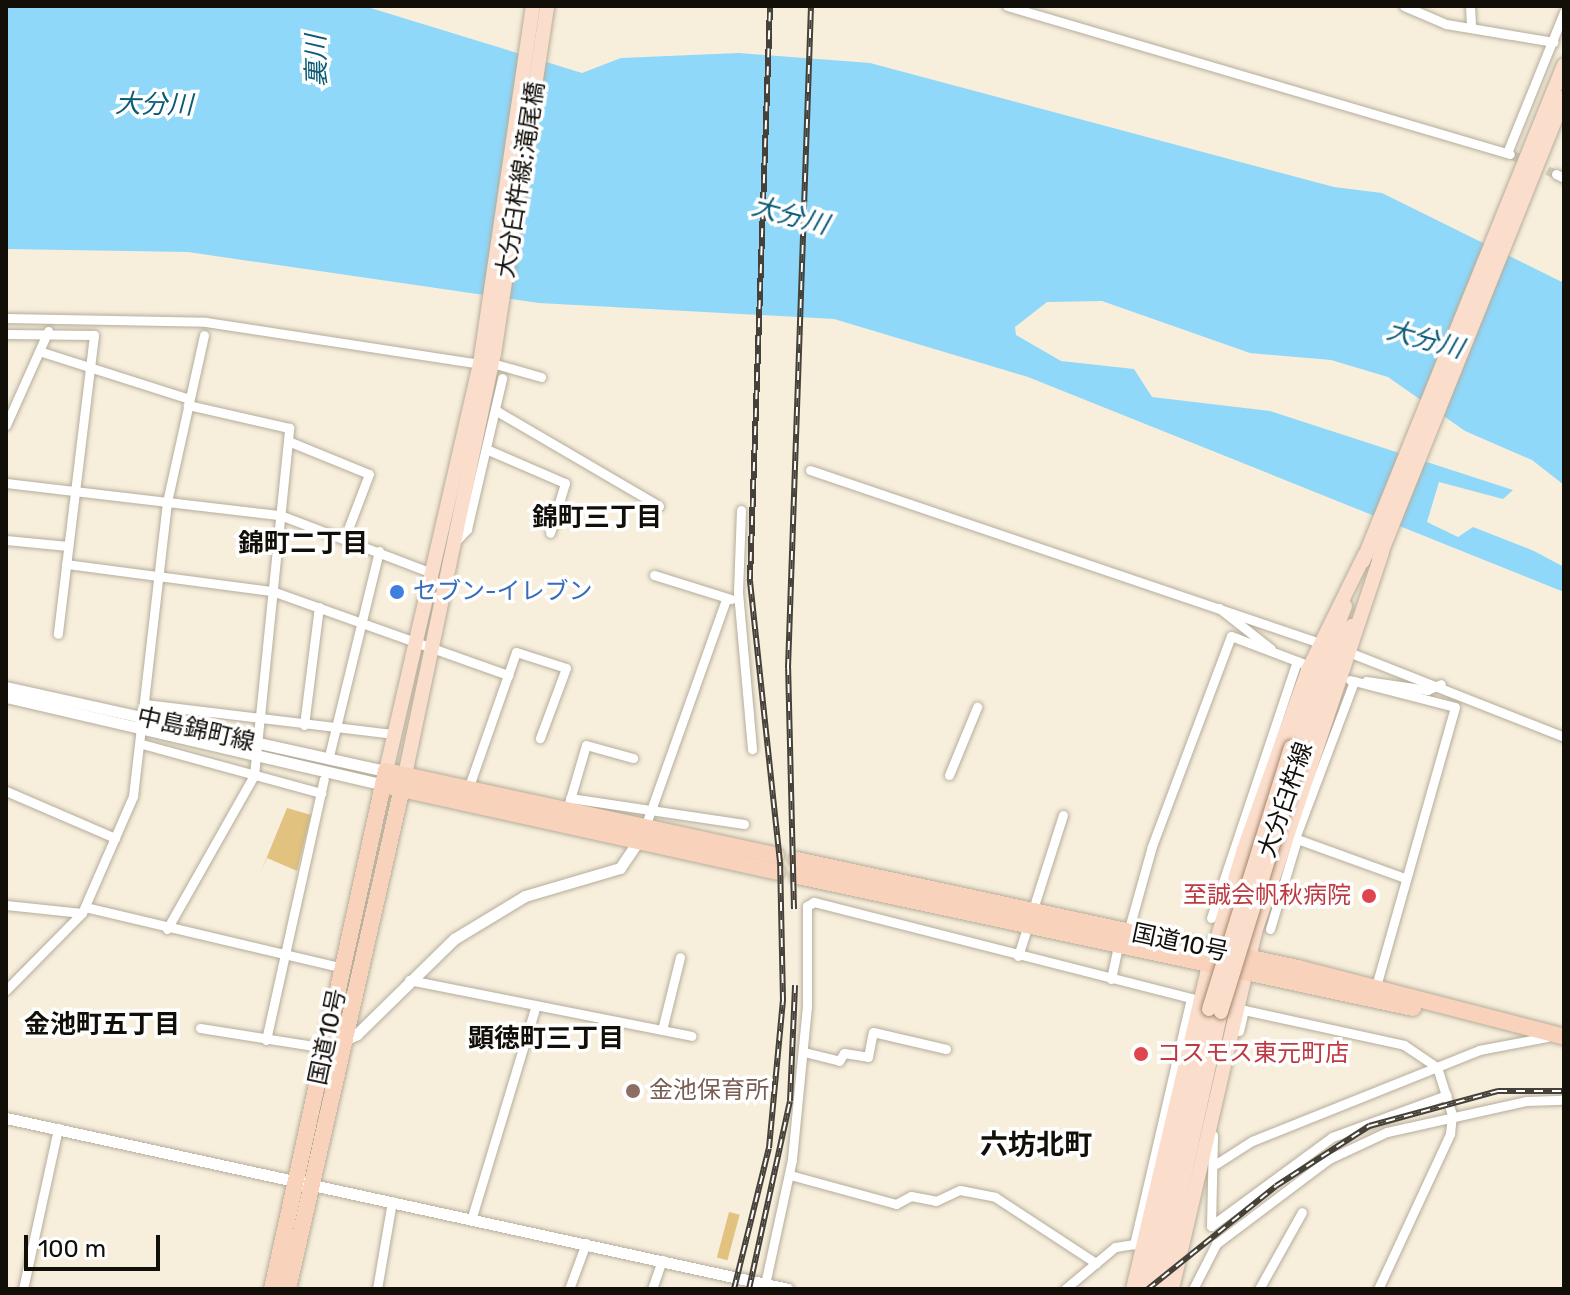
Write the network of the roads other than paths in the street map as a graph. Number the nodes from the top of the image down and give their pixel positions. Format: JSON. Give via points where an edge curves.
{"nodes":[{"id":1,"x":533,"y":6,"type":"edge"},
{"id":2,"x":547,"y":6,"type":"edge"},
{"id":3,"x":1007,"y":6,"type":"edge"},
{"id":4,"x":1404,"y":6,"type":"edge"},
{"id":5,"x":1470,"y":6,"type":"edge"},
{"id":6,"x":1564,"y":12,"type":"edge"},
{"id":7,"x":1471,"y":25,"type":"junction"},
{"id":8,"x":1553,"y":42,"type":"junction"},
{"id":9,"x":1564,"y":65,"type":"edge"},
{"id":10,"x":1564,"y":98,"type":"edge"},
{"id":11,"x":6,"y":318,"type":"edge"},
{"id":12,"x":48,"y":331,"type":"junction"},
{"id":13,"x":6,"y":334,"type":"edge"},
{"id":14,"x":204,"y":335,"type":"dead end"},
{"id":15,"x":42,"y":352,"type":"junction"},
{"id":16,"x":487,"y":358,"type":"junction"},
{"id":17,"x":90,"y":365,"type":"junction"},
{"id":18,"x":541,"y":377,"type":"dead end"},
{"id":19,"x":502,"y":378,"type":"dead end"},
{"id":20,"x":188,"y":402,"type":"junction"},
{"id":21,"x":495,"y":410,"type":"junction"},
{"id":22,"x":6,"y":425,"type":"edge"},
{"id":23,"x":288,"y":441,"type":"junction"},
{"id":24,"x":486,"y":449,"type":"junction"},
{"id":25,"x":810,"y":470,"type":"dead end"},
{"id":26,"x":6,"y":483,"type":"edge"},
{"id":27,"x":75,"y":490,"type":"junction"},
{"id":28,"x":167,"y":502,"type":"junction"},
{"id":29,"x":659,"y":506,"type":"dead end"},
{"id":30,"x":741,"y":510,"type":"dead end"},
{"id":31,"x":280,"y":515,"type":"junction"},
{"id":32,"x":550,"y":533,"type":"dead end"},
{"id":33,"x":345,"y":537,"type":"junction"},
{"id":34,"x":6,"y":540,"type":"edge"},
{"id":35,"x":454,"y":544,"type":"junction"},
{"id":36,"x":68,"y":546,"type":"junction"},
{"id":37,"x":379,"y":551,"type":"junction"},
{"id":38,"x":66,"y":564,"type":"junction"},
{"id":39,"x":432,"y":573,"type":"junction"},
{"id":40,"x":159,"y":575,"type":"junction"},
{"id":41,"x":654,"y":575,"type":"dead end"},
{"id":42,"x":272,"y":591,"type":"junction"},
{"id":43,"x":726,"y":599,"type":"junction"},
{"id":44,"x":738,"y":599,"type":"junction"},
{"id":45,"x":319,"y":607,"type":"junction"},
{"id":46,"x":1219,"y":608,"type":"junction"},
{"id":47,"x":360,"y":625,"type":"junction"},
{"id":48,"x":58,"y":634,"type":"dead end"},
{"id":49,"x":1338,"y":643,"type":"junction"},
{"id":50,"x":414,"y":645,"type":"junction"},
{"id":51,"x":431,"y":648,"type":"junction"},
{"id":52,"x":1275,"y":654,"type":"junction"},
{"id":53,"x":508,"y":675,"type":"junction"},
{"id":54,"x":1354,"y":681,"type":"junction"},
{"id":55,"x":1441,"y":684,"type":"junction"},
{"id":56,"x":6,"y":687,"type":"edge"},
{"id":57,"x":6,"y":697,"type":"edge"},
{"id":58,"x":145,"y":704,"type":"junction"},
{"id":59,"x":977,"y":707,"type":"dead end"},
{"id":60,"x":260,"y":720,"type":"junction"},
{"id":61,"x":142,"y":723,"type":"junction"},
{"id":62,"x":304,"y":725,"type":"junction"},
{"id":63,"x":335,"y":729,"type":"junction"},
{"id":64,"x":394,"y":734,"type":"junction"},
{"id":65,"x":1564,"y":737,"type":"edge"},
{"id":66,"x":540,"y":738,"type":"dead end"},
{"id":67,"x":142,"y":744,"type":"junction"},
{"id":68,"x":257,"y":745,"type":"junction"},
{"id":69,"x":752,"y":749,"type":"dead end"},
{"id":70,"x":330,"y":752,"type":"dead end"},
{"id":71,"x":633,"y":758,"type":"dead end"},
{"id":72,"x":256,"y":759,"type":"junction"},
{"id":73,"x":254,"y":775,"type":"junction"},
{"id":74,"x":949,"y":775,"type":"dead end"},
{"id":75,"x":384,"y":778,"type":"junction"},
{"id":76,"x":324,"y":779,"type":"dead end"},
{"id":77,"x":404,"y":782,"type":"junction"},
{"id":78,"x":468,"y":789,"type":"junction"},
{"id":79,"x":6,"y":791,"type":"edge"},
{"id":80,"x":321,"y":793,"type":"junction"},
{"id":81,"x":569,"y":804,"type":"junction"},
{"id":82,"x":651,"y":810,"type":"junction"},
{"id":83,"x":1063,"y":815,"type":"dead end"},
{"id":84,"x":744,"y":824,"type":"dead end"},
{"id":85,"x":643,"y":833,"type":"junction"},
{"id":86,"x":115,"y":838,"type":"junction"},
{"id":87,"x":1297,"y":839,"type":"junction"},
{"id":88,"x":1281,"y":845,"type":"junction"},
{"id":89,"x":1239,"y":846,"type":"junction"},
{"id":90,"x":777,"y":863,"type":"dead end"},
{"id":91,"x":1405,"y":878,"type":"junction"},
{"id":92,"x":6,"y":905,"type":"edge"},
{"id":93,"x":84,"y":910,"type":"junction"},
{"id":94,"x":1031,"y":910,"type":"junction"},
{"id":95,"x":1211,"y":918,"type":"dead end"},
{"id":96,"x":167,"y":929,"type":"junction"},
{"id":97,"x":1025,"y":929,"type":"junction"},
{"id":98,"x":1270,"y":929,"type":"dead end"},
{"id":99,"x":1128,"y":932,"type":"junction"},
{"id":100,"x":1118,"y":947,"type":"junction"},
{"id":101,"x":287,"y":954,"type":"junction"},
{"id":102,"x":1018,"y":956,"type":"junction"},
{"id":103,"x":680,"y":957,"type":"dead end"},
{"id":104,"x":1211,"y":957,"type":"junction"},
{"id":105,"x":1246,"y":965,"type":"junction"},
{"id":106,"x":343,"y":968,"type":"junction"},
{"id":107,"x":1111,"y":979,"type":"junction"},
{"id":108,"x":409,"y":980,"type":"junction"},
{"id":109,"x":1376,"y":987,"type":"junction"},
{"id":110,"x":6,"y":990,"type":"edge"},
{"id":111,"x":536,"y":1005,"type":"junction"},
{"id":112,"x":1215,"y":1011,"type":"junction"},
{"id":113,"x":200,"y":1028,"type":"dead end"},
{"id":114,"x":662,"y":1030,"type":"junction"},
{"id":115,"x":691,"y":1036,"type":"dead end"},
{"id":116,"x":1562,"y":1036,"type":"edge"},
{"id":117,"x":266,"y":1040,"type":"junction"},
{"id":118,"x":333,"y":1046,"type":"junction"},
{"id":119,"x":946,"y":1049,"type":"dead end"},
{"id":120,"x":804,"y":1052,"type":"junction"},
{"id":121,"x":1437,"y":1067,"type":"junction"},
{"id":122,"x":1447,"y":1095,"type":"junction"},
{"id":123,"x":1564,"y":1100,"type":"edge"},
{"id":124,"x":1452,"y":1115,"type":"junction"},
{"id":125,"x":6,"y":1118,"type":"edge"},
{"id":126,"x":58,"y":1128,"type":"junction"},
{"id":127,"x":1216,"y":1164,"type":"junction"},
{"id":128,"x":790,"y":1175,"type":"junction"},
{"id":129,"x":305,"y":1185,"type":"junction"},
{"id":130,"x":1151,"y":1193,"type":"junction"},
{"id":131,"x":392,"y":1201,"type":"junction"},
{"id":132,"x":1302,"y":1212,"type":"dead end"},
{"id":133,"x":472,"y":1217,"type":"junction"},
{"id":134,"x":586,"y":1243,"type":"junction"},
{"id":135,"x":662,"y":1260,"type":"junction"},
{"id":136,"x":1096,"y":1263,"type":"junction"},
{"id":137,"x":765,"y":1286,"type":"edge"},
{"id":138,"x":23,"y":1289,"type":"edge"},
{"id":139,"x":272,"y":1289,"type":"edge"},
{"id":140,"x":288,"y":1289,"type":"edge"},
{"id":141,"x":377,"y":1289,"type":"edge"},
{"id":142,"x":569,"y":1289,"type":"edge"},
{"id":143,"x":652,"y":1289,"type":"edge"},
{"id":144,"x":788,"y":1289,"type":"edge"},
{"id":145,"x":1065,"y":1289,"type":"edge"},
{"id":146,"x":1133,"y":1289,"type":"edge"},
{"id":147,"x":1147,"y":1289,"type":"edge"},
{"id":148,"x":1159,"y":1289,"type":"edge"},
{"id":149,"x":1172,"y":1289,"type":"edge"},
{"id":150,"x":1193,"y":1289,"type":"edge"},
{"id":151,"x":1259,"y":1289,"type":"edge"},
{"id":152,"x":1378,"y":1289,"type":"edge"}],
"edges":[{"from":1,"to":16,"type":"main road","name":"大分臼杵線;滝尾橋"},
{"from":2,"to":16,"type":"main road","name":"大分臼杵線;滝尾橋"},
{"from":3,"to":8,"type":"street","via":[[1509,153]]},
{"from":4,"to":7,"type":"street","via":[[1446,24]]},
{"from":5,"to":7,"type":"street"},
{"from":6,"to":8,"type":"street"},
{"from":7,"to":8,"type":"street"},
{"from":9,"to":49,"type":"main road","via":[[1365,554]]},
{"from":10,"to":49,"type":"main road","name":"大分臼杵線","via":[[1382,552]]},
{"from":11,"to":16,"type":"street","via":[[206,322]]},
{"from":12,"to":13,"type":"street"},
{"from":12,"to":15,"type":"street"},
{"from":12,"to":17,"type":"street","via":[[94,335]]},
{"from":14,"to":20,"type":"street"},
{"from":15,"to":17,"type":"street"},
{"from":15,"to":22,"type":"street"},
{"from":16,"to":18,"type":"street"},
{"from":16,"to":35,"type":"main road"},
{"from":16,"to":39,"type":"main road"},
{"from":17,"to":20,"type":"street"},
{"from":17,"to":27,"type":"street"},
{"from":19,"to":21,"type":"street"},
{"from":20,"to":23,"type":"street","via":[[289,428]]},
{"from":20,"to":28,"type":"street"},
{"from":21,"to":24,"type":"street"},
{"from":21,"to":29,"type":"street"},
{"from":23,"to":31,"type":"street"},
{"from":23,"to":33,"type":"street","via":[[369,474]]},
{"from":24,"to":32,"type":"street","via":[[565,483]]},
{"from":24,"to":35,"type":"street","via":[[467,529]]},
{"from":25,"to":46,"type":"street"},
{"from":26,"to":27,"type":"street"},
{"from":27,"to":28,"type":"street"},
{"from":27,"to":36,"type":"street"},
{"from":28,"to":31,"type":"street"},
{"from":28,"to":40,"type":"street"},
{"from":30,"to":44,"type":"street"},
{"from":31,"to":33,"type":"street"},
{"from":31,"to":42,"type":"street"},
{"from":33,"to":37,"type":"street"},
{"from":34,"to":36,"type":"street"},
{"from":35,"to":51,"type":"main road"},
{"from":36,"to":38,"type":"street"},
{"from":37,"to":39,"type":"street"},
{"from":37,"to":47,"type":"street"},
{"from":38,"to":40,"type":"street"},
{"from":38,"to":48,"type":"street"},
{"from":39,"to":50,"type":"main road"},
{"from":40,"to":42,"type":"street"},
{"from":40,"to":58,"type":"street"},
{"from":41,"to":43,"type":"street"},
{"from":42,"to":45,"type":"street"},
{"from":42,"to":60,"type":"street"},
{"from":43,"to":44,"type":"street"},
{"from":43,"to":82,"type":"street"},
{"from":44,"to":69,"type":"street"},
{"from":45,"to":47,"type":"street"},
{"from":45,"to":62,"type":"street"},
{"from":46,"to":49,"type":"street"},
{"from":46,"to":52,"type":"street"},
{"from":47,"to":50,"type":"street"},
{"from":47,"to":63,"type":"street"},
{"from":49,"to":55,"type":"street"},
{"from":49,"to":88,"type":"main road"},
{"from":49,"to":89,"type":"main road"},
{"from":49,"to":112,"type":"main road","name":"大分臼杵線","bridge":true,"via":[[1296,750]]},
{"from":50,"to":51,"type":"street"},
{"from":50,"to":64,"type":"main road"},
{"from":51,"to":53,"type":"street"},
{"from":51,"to":77,"type":"main road"},
{"from":52,"to":89,"type":"street","via":[[1299,662]]},
{"from":52,"to":99,"type":"street","via":[[1231,636],[1152,846]]},
{"from":53,"to":66,"type":"street","via":[[516,652],[566,668]]},
{"from":53,"to":78,"type":"street"},
{"from":54,"to":55,"type":"street","via":[[1427,690]]},
{"from":54,"to":87,"type":"street"},
{"from":54,"to":91,"type":"street","via":[[1455,707]]},
{"from":55,"to":65,"type":"street"},
{"from":56,"to":61,"type":"street","name":"中島錦町線"},
{"from":57,"to":61,"type":"street","name":"中島錦町線"},
{"from":58,"to":60,"type":"street"},
{"from":58,"to":61,"type":"street"},
{"from":59,"to":74,"type":"street"},
{"from":60,"to":62,"type":"street"},
{"from":60,"to":68,"type":"street"},
{"from":61,"to":67,"type":"street"},
{"from":61,"to":68,"type":"street","name":"中島錦町線"},
{"from":61,"to":72,"type":"street","name":"中島錦町線"},
{"from":62,"to":63,"type":"street"},
{"from":63,"to":64,"type":"street"},
{"from":63,"to":70,"type":"street"},
{"from":64,"to":75,"type":"main road"},
{"from":67,"to":73,"type":"street"},
{"from":67,"to":86,"type":"street"},
{"from":68,"to":72,"type":"street"},
{"from":68,"to":75,"type":"street","name":"中島錦町線"},
{"from":71,"to":81,"type":"street","via":[[586,745]]},
{"from":72,"to":73,"type":"street"},
{"from":72,"to":75,"type":"street","name":"中島錦町線"},
{"from":73,"to":80,"type":"street"},
{"from":73,"to":96,"type":"street"},
{"from":75,"to":77,"type":"highway"},
{"from":75,"to":106,"type":"highway","name":"国道10号"},
{"from":76,"to":80,"type":"street"},
{"from":77,"to":78,"type":"highway"},
{"from":77,"to":85,"type":"highway"},
{"from":77,"to":118,"type":"highway","name":"国道10号"},
{"from":78,"to":81,"type":"highway"},
{"from":79,"to":86,"type":"street"},
{"from":80,"to":101,"type":"street"},
{"from":81,"to":82,"type":"street"},
{"from":81,"to":85,"type":"highway"},
{"from":82,"to":84,"type":"street"},
{"from":82,"to":85,"type":"street"},
{"from":83,"to":94,"type":"street"},
{"from":85,"to":90,"type":"highway"},
{"from":85,"to":108,"type":"street","via":[[620,868],[525,896],[454,939]]},
{"from":86,"to":93,"type":"street"},
{"from":87,"to":88,"type":"street"},
{"from":87,"to":91,"type":"street"},
{"from":87,"to":98,"type":"street"},
{"from":88,"to":105,"type":"main road"},
{"from":89,"to":95,"type":"street"},
{"from":89,"to":104,"type":"main road"},
{"from":91,"to":109,"type":"street"},
{"from":92,"to":93,"type":"street"},
{"from":93,"to":96,"type":"street"},
{"from":93,"to":110,"type":"street"},
{"from":94,"to":97,"type":"street"},
{"from":94,"to":97,"type":"highway","name":"国道10号","via":[[798,868]]},
{"from":94,"to":99,"type":"highway","name":"国道10号"},
{"from":96,"to":101,"type":"street"},
{"from":97,"to":100,"type":"highway","name":"国道10号"},
{"from":97,"to":102,"type":"street"},
{"from":99,"to":104,"type":"highway","name":"国道10号"},
{"from":100,"to":104,"type":"highway","name":"国道10号"},
{"from":100,"to":107,"type":"street"},
{"from":101,"to":106,"type":"street"},
{"from":101,"to":117,"type":"street"},
{"from":102,"to":107,"type":"street"},
{"from":102,"to":120,"type":"street","via":[[814,902],[807,906]]},
{"from":103,"to":114,"type":"street"},
{"from":104,"to":105,"type":"highway","name":"国道10号"},
{"from":104,"to":130,"type":"main road"},
{"from":105,"to":109,"type":"highway","name":"国道10号"},
{"from":105,"to":116,"type":"highway","name":"国道10号"},
{"from":105,"to":149,"type":"main road"},
{"from":106,"to":118,"type":"highway","name":"国道10号"},
{"from":107,"to":130,"type":"street","via":[[1191,998]]},
{"from":108,"to":111,"type":"street"},
{"from":108,"to":118,"type":"street"},
{"from":109,"to":116,"type":"highway","name":"国道10号"},
{"from":111,"to":114,"type":"street"},
{"from":111,"to":133,"type":"street"},
{"from":112,"to":147,"type":"main road","name":"大分臼杵線"},
{"from":112,"to":148,"type":"main road","name":"大分臼杵線"},
{"from":113,"to":117,"type":"street"},
{"from":114,"to":115,"type":"street"},
{"from":116,"to":121,"type":"street","via":[[1502,1043]]},
{"from":117,"to":118,"type":"street"},
{"from":118,"to":129,"type":"highway","name":"国道10号"},
{"from":119,"to":120,"type":"street","via":[[873,1032],[868,1057],[844,1053],[839,1061]]},
{"from":120,"to":128,"type":"street"},
{"from":121,"to":122,"type":"street"},
{"from":121,"to":127,"type":"street","via":[[1252,1141]]},
{"from":121,"to":127,"type":"street","via":[[1404,1045],[1244,1010],[1216,1121]]},
{"from":122,"to":124,"type":"street"},
{"from":122,"to":127,"type":"street","via":[[1332,1137],[1211,1226]]},
{"from":123,"to":124,"type":"street"},
{"from":124,"to":150,"type":"street","via":[[1387,1132],[1329,1159],[1216,1244]]},
{"from":124,"to":152,"type":"street","via":[[1447,1146]]},
{"from":125,"to":126,"type":"street"},
{"from":126,"to":129,"type":"street"},
{"from":126,"to":138,"type":"street"},
{"from":128,"to":136,"type":"street","via":[[896,1204],[911,1196],[936,1201],[960,1190],[995,1197]]},
{"from":128,"to":137,"type":"street"},
{"from":129,"to":131,"type":"street"},
{"from":129,"to":139,"type":"highway","name":"国道10号"},
{"from":129,"to":140,"type":"highway","name":"国道10号"},
{"from":130,"to":136,"type":"street","via":[[1134,1244],[1115,1247]]},
{"from":130,"to":146,"type":"main road"},
{"from":131,"to":133,"type":"street"},
{"from":131,"to":141,"type":"street"},
{"from":132,"to":151,"type":"street"},
{"from":133,"to":134,"type":"street"},
{"from":134,"to":135,"type":"street"},
{"from":134,"to":142,"type":"street"},
{"from":135,"to":137,"type":"street"},
{"from":135,"to":143,"type":"street"},
{"from":136,"to":145,"type":"street"},
{"from":137,"to":144,"type":"street"}]}
